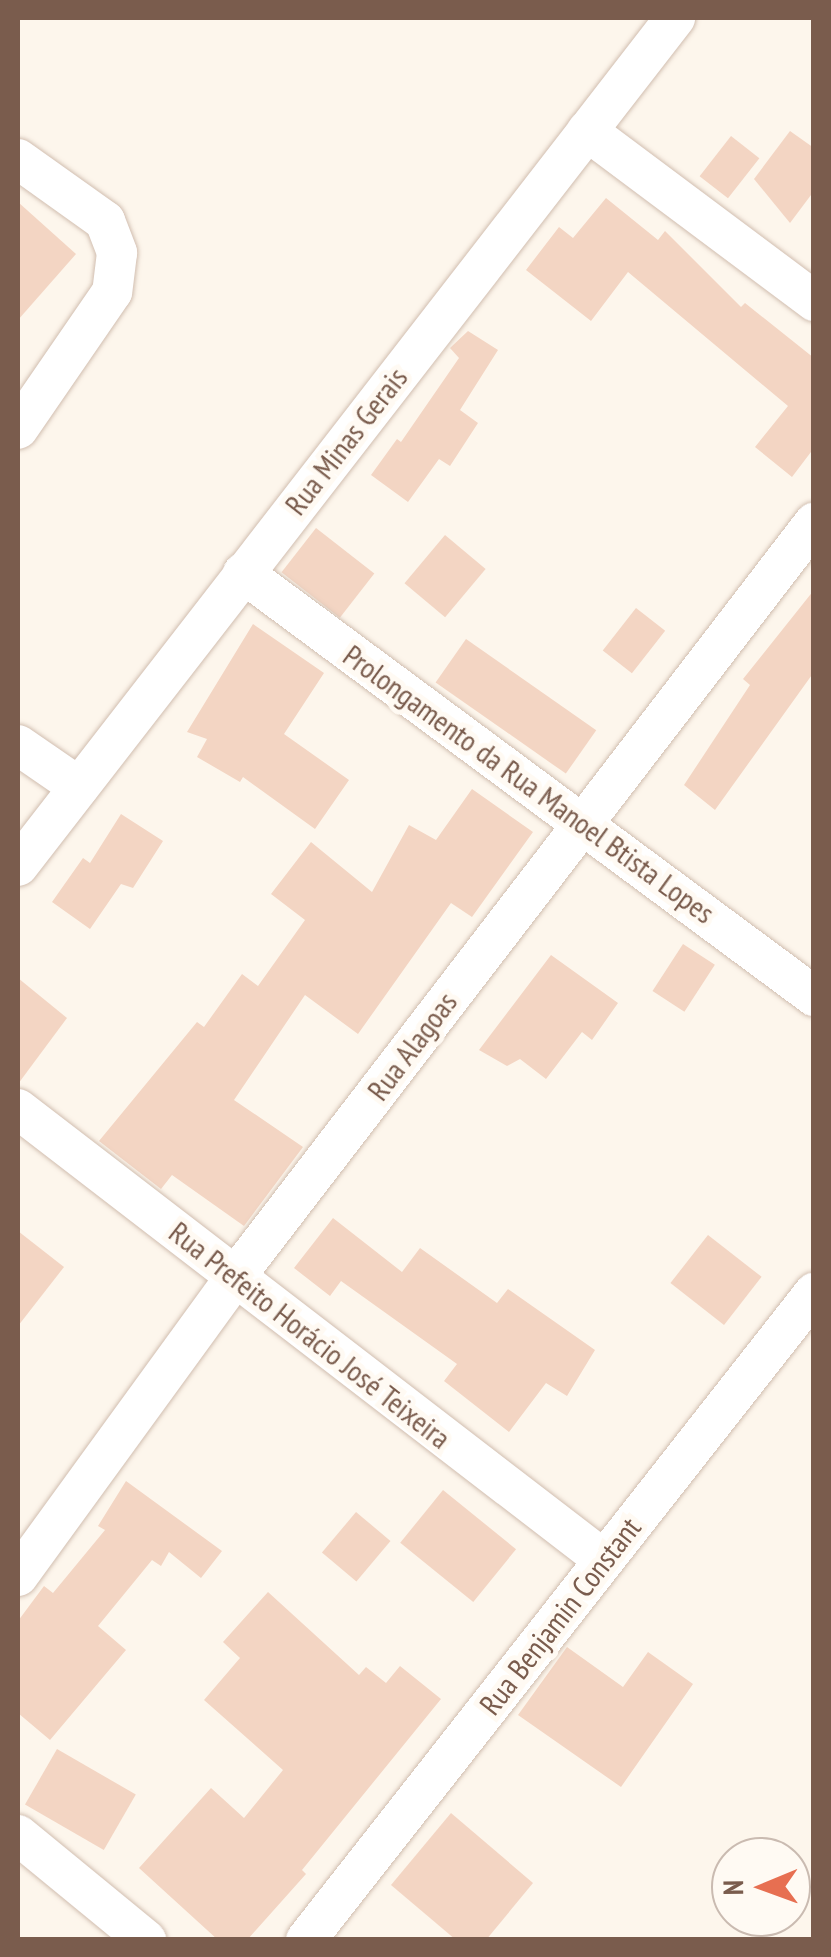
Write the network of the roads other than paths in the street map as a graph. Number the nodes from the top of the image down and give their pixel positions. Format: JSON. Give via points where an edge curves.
{"nodes":[{"id":1,"x":675,"y":18,"type":"edge"},
{"id":2,"x":588,"y":131,"type":"junction"},
{"id":3,"x":18,"y":159,"type":"edge"},
{"id":4,"x":814,"y":301,"type":"edge"},
{"id":5,"x":18,"y":429,"type":"edge"},
{"id":6,"x":814,"y":523,"type":"edge"},
{"id":7,"x":243,"y":573,"type":"junction"},
{"id":8,"x":18,"y":745,"type":"edge"},
{"id":9,"x":79,"y":788,"type":"junction"},
{"id":10,"x":584,"y":822,"type":"junction"},
{"id":11,"x":25,"y":843,"type":"edge"},
{"id":12,"x":814,"y":996,"type":"edge"},
{"id":13,"x":18,"y":1109,"type":"edge"},
{"id":14,"x":235,"y":1277,"type":"junction"},
{"id":15,"x":814,"y":1294,"type":"edge"},
{"id":16,"x":604,"y":1560,"type":"junction"},
{"id":17,"x":18,"y":1576,"type":"edge"},
{"id":18,"x":18,"y":1835,"type":"edge"},
{"id":19,"x":146,"y":1940,"type":"edge"},
{"id":20,"x":306,"y":1940,"type":"edge"}],
"edges":[{"from":1,"to":2,"type":"street","name":"Rua Minas Gerais"},
{"from":2,"to":4,"type":"street"},
{"from":2,"to":7,"type":"street","name":"Rua Minas Gerais"},
{"from":3,"to":5,"type":"street","via":[[104,221],[117,254],[112,292]]},
{"from":6,"to":10,"type":"street","name":"Rua Alagoas"},
{"from":7,"to":9,"type":"street","name":"Rua Minas Gerais"},
{"from":7,"to":10,"type":"street","name":"Prolongamento da Rua Manoel Btista Lopes"},
{"from":8,"to":9,"type":"street"},
{"from":9,"to":11,"type":"street","name":"Rua Minas Gerais"},
{"from":10,"to":12,"type":"street","name":"Prolongamento da Rua Manoel Btista Lopes"},
{"from":10,"to":14,"type":"street","name":"Rua Alagoas"},
{"from":13,"to":14,"type":"street","name":"Rua Prefeito Horácio José Teixeira"},
{"from":14,"to":16,"type":"street","name":"Rua Prefeito Horácio José Teixeira"},
{"from":14,"to":17,"type":"street","name":"Rua Alagoas"},
{"from":15,"to":16,"type":"street","name":"Rua Benjamin Constant"},
{"from":16,"to":20,"type":"street","name":"Rua Benjamin Constant"},
{"from":18,"to":19,"type":"street"}]}
